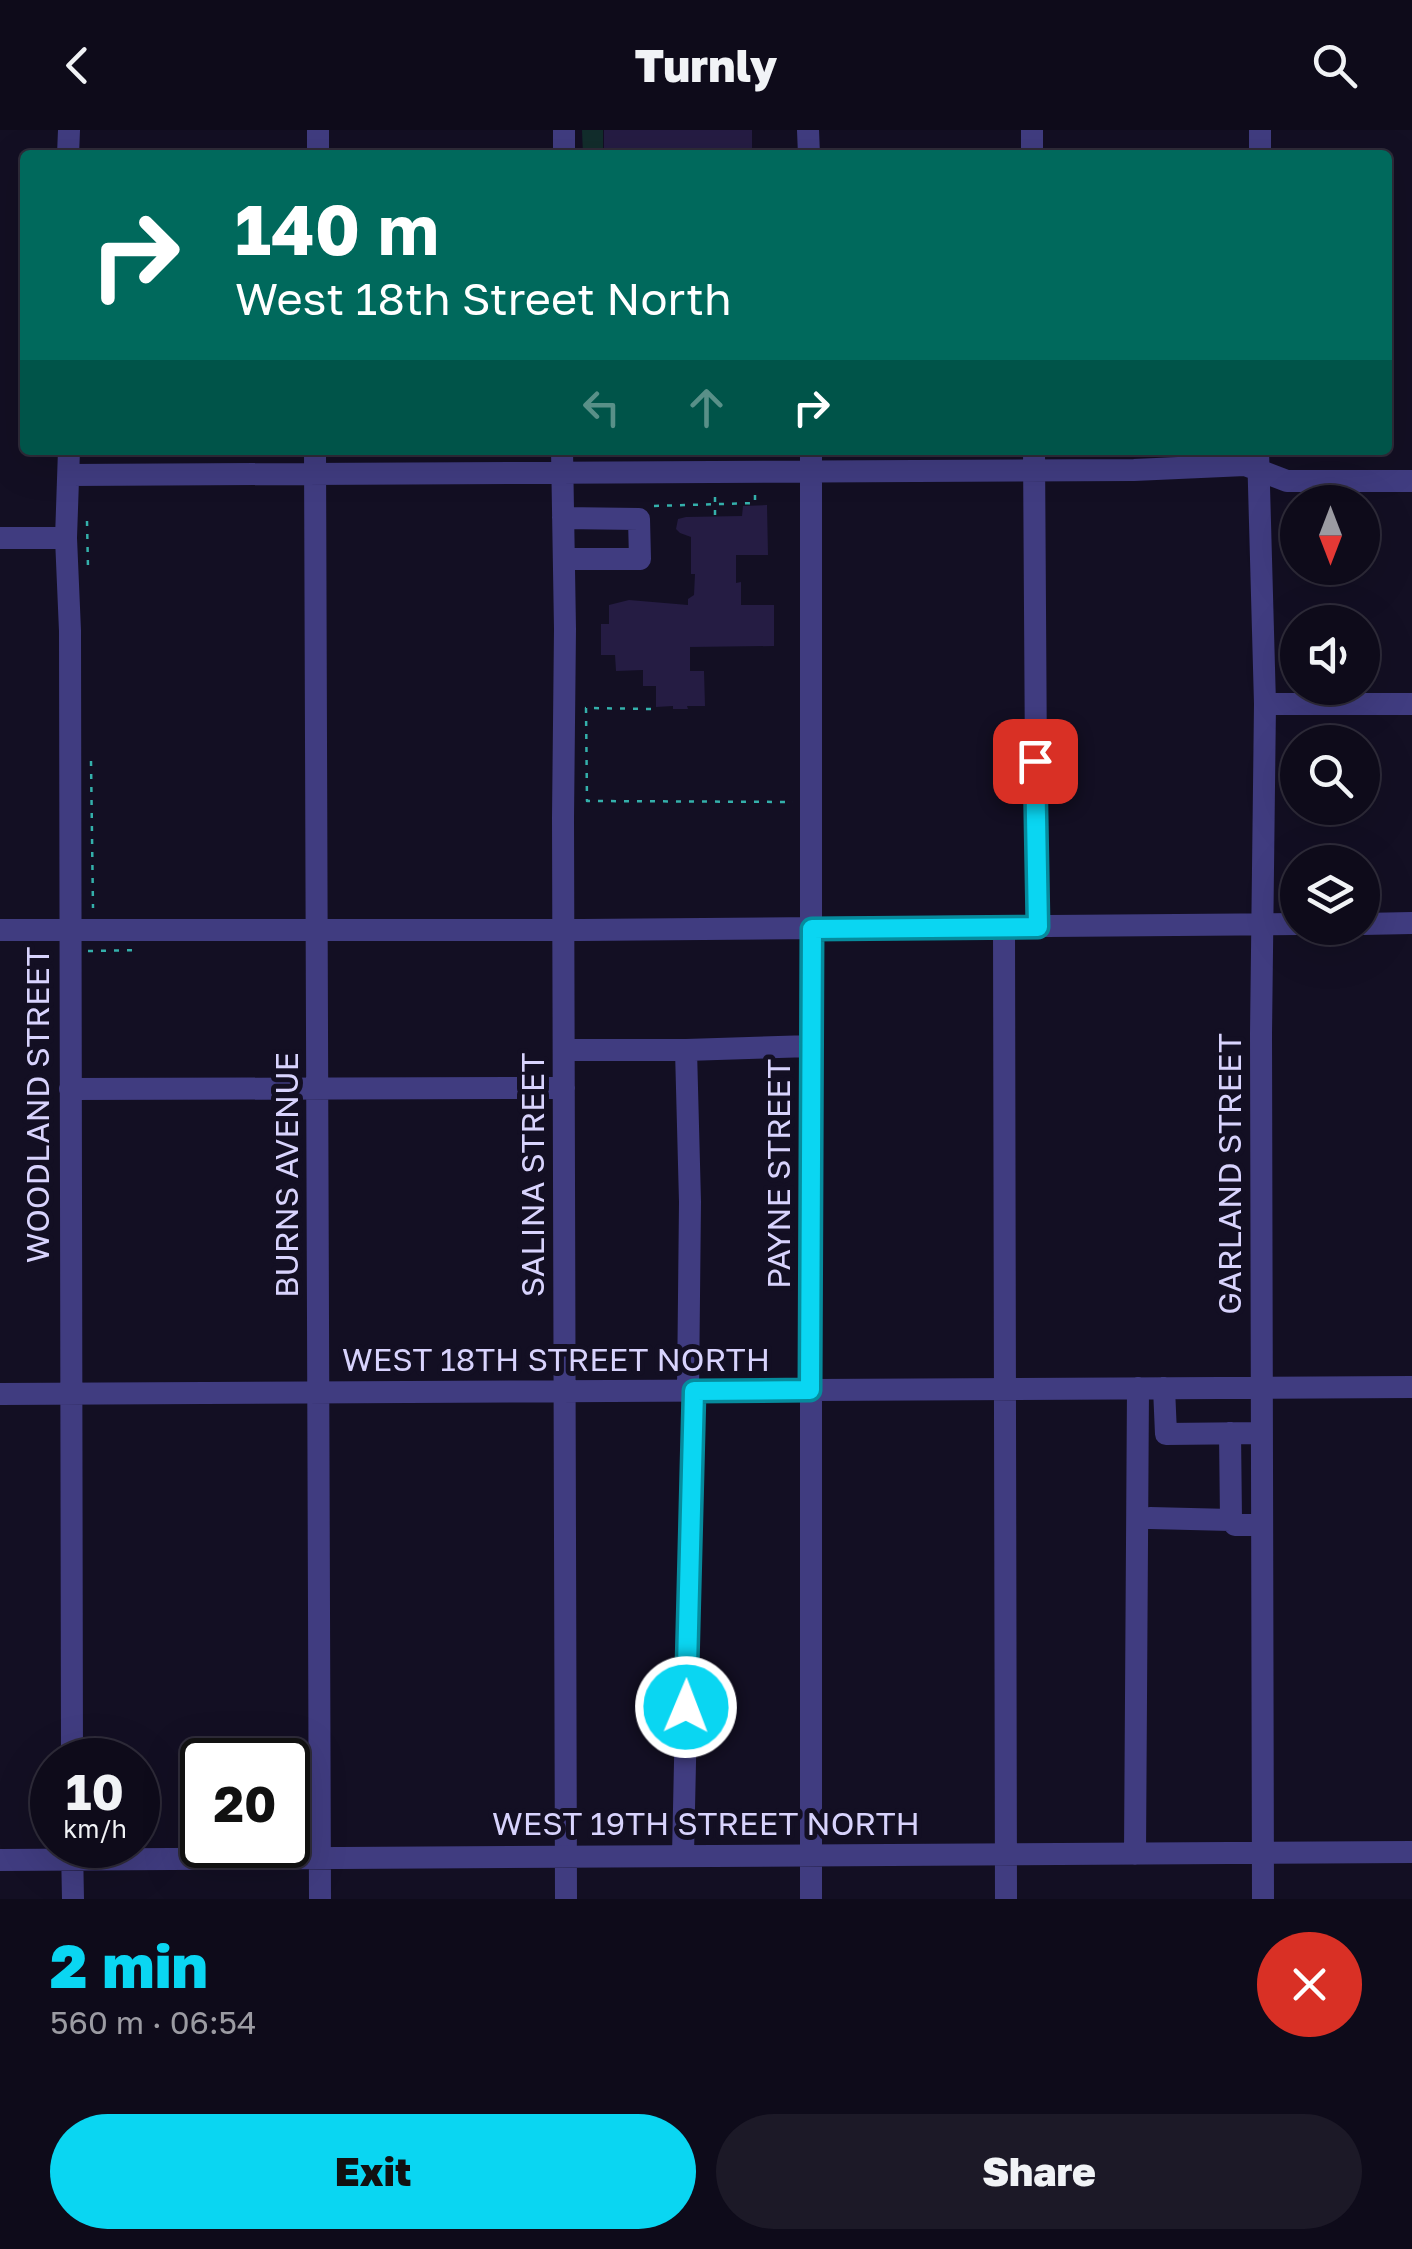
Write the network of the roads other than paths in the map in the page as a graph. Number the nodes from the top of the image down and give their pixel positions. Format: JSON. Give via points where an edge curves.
{"nodes":[{"id":1,"x":69,"y":455,"type":"edge"},
{"id":2,"x":1034,"y":460,"type":"edge"},
{"id":3,"x":1258,"y":460,"type":"edge"},
{"id":4,"x":562,"y":461,"type":"edge"},
{"id":5,"x":811,"y":461,"type":"edge"},
{"id":6,"x":315,"y":462,"type":"edge"},
{"id":7,"x":69,"y":475,"type":"junction"},
{"id":8,"x":1412,"y":480,"type":"edge"},
{"id":9,"x":563,"y":518,"type":"junction"},
{"id":10,"x":0,"y":538,"type":"edge"},
{"id":11,"x":66,"y":538,"type":"junction"},
{"id":12,"x":564,"y":558,"type":"junction"},
{"id":13,"x":1264,"y":704,"type":"junction"},
{"id":14,"x":1412,"y":704,"type":"edge"},
{"id":15,"x":1412,"y":923,"type":"edge"},
{"id":16,"x":1262,"y":924,"type":"junction"},
{"id":17,"x":1280,"y":924,"type":"edge"},
{"id":18,"x":1380,"y":924,"type":"edge"},
{"id":19,"x":1038,"y":927,"type":"junction"},
{"id":20,"x":1004,"y":928,"type":"junction"},
{"id":21,"x":812,"y":929,"type":"junction"},
{"id":22,"x":0,"y":930,"type":"edge"},
{"id":23,"x":69,"y":930,"type":"junction"},
{"id":24,"x":564,"y":930,"type":"junction"},
{"id":25,"x":317,"y":931,"type":"junction"},
{"id":26,"x":811,"y":1046,"type":"junction"},
{"id":27,"x":564,"y":1050,"type":"junction"},
{"id":28,"x":686,"y":1050,"type":"junction"},
{"id":29,"x":318,"y":1088,"type":"junction"},
{"id":30,"x":564,"y":1088,"type":"junction"},
{"id":31,"x":70,"y":1089,"type":"junction"},
{"id":32,"x":1412,"y":1387,"type":"edge"},
{"id":33,"x":1138,"y":1388,"type":"junction"},
{"id":34,"x":1164,"y":1388,"type":"junction"},
{"id":35,"x":1261,"y":1388,"type":"junction"},
{"id":36,"x":1006,"y":1389,"type":"junction"},
{"id":37,"x":810,"y":1390,"type":"junction"},
{"id":38,"x":690,"y":1391,"type":"junction"},
{"id":39,"x":565,"y":1392,"type":"junction"},
{"id":40,"x":319,"y":1393,"type":"junction"},
{"id":41,"x":0,"y":1394,"type":"edge"},
{"id":42,"x":71,"y":1394,"type":"junction"},
{"id":43,"x":1261,"y":1433,"type":"junction"},
{"id":44,"x":1230,"y":1434,"type":"junction"},
{"id":45,"x":1150,"y":1518,"type":"dead end"},
{"id":46,"x":1231,"y":1520,"type":"junction"},
{"id":47,"x":1261,"y":1525,"type":"junction"},
{"id":48,"x":72,"y":1738,"type":"edge"},
{"id":49,"x":1412,"y":1852,"type":"edge"},
{"id":50,"x":1262,"y":1853,"type":"junction"},
{"id":51,"x":160,"y":1854,"type":"edge"},
{"id":52,"x":1006,"y":1854,"type":"junction"},
{"id":53,"x":1135,"y":1854,"type":"junction"},
{"id":54,"x":683,"y":1855,"type":"junction"},
{"id":55,"x":811,"y":1855,"type":"junction"},
{"id":56,"x":566,"y":1856,"type":"junction"},
{"id":57,"x":30,"y":1857,"type":"edge"},
{"id":58,"x":320,"y":1858,"type":"junction"},
{"id":59,"x":0,"y":1860,"type":"edge"},
{"id":60,"x":72,"y":1868,"type":"edge"},
{"id":61,"x":72,"y":1899,"type":"edge"},
{"id":62,"x":320,"y":1899,"type":"edge"},
{"id":63,"x":566,"y":1899,"type":"edge"},
{"id":64,"x":811,"y":1899,"type":"edge"},
{"id":65,"x":1006,"y":1899,"type":"edge"},
{"id":66,"x":1262,"y":1899,"type":"edge"}],
"edges":[{"from":1,"to":7,"type":"street","name":"WOODLAND STREET"},
{"from":2,"to":3,"type":"street","via":[[1134,470]]},
{"from":2,"to":5,"type":"street"},
{"from":2,"to":19,"type":"street"},
{"from":3,"to":8,"type":"street","via":[[1287,481]]},
{"from":3,"to":13,"type":"street","name":"GARLAND STREET"},
{"from":4,"to":5,"type":"street"},
{"from":4,"to":6,"type":"street"},
{"from":4,"to":9,"type":"street","name":"SALINA STREET"},
{"from":5,"to":21,"type":"street","name":"PAYNE STREET"},
{"from":6,"to":7,"type":"street"},
{"from":6,"to":25,"type":"street","name":"BURNS AVENUE"},
{"from":7,"to":11,"type":"street","name":"WOODLAND STREET"},
{"from":9,"to":12,"type":"street","name":"SALINA STREET"},
{"from":9,"to":12,"type":"street","via":[[639,519],[640,558]]},
{"from":10,"to":11,"type":"street"},
{"from":11,"to":23,"type":"street","name":"WOODLAND STREET"},
{"from":12,"to":24,"type":"street","name":"SALINA STREET"},
{"from":13,"to":14,"type":"street"},
{"from":13,"to":16,"type":"street","name":"GARLAND STREET"},
{"from":15,"to":18,"type":"street"},
{"from":16,"to":17,"type":"street"},
{"from":16,"to":19,"type":"street"},
{"from":16,"to":35,"type":"street","name":"GARLAND STREET"},
{"from":19,"to":20,"type":"street"},
{"from":20,"to":21,"type":"street"},
{"from":20,"to":36,"type":"street"},
{"from":21,"to":24,"type":"street"},
{"from":21,"to":26,"type":"street","name":"PAYNE STREET"},
{"from":22,"to":23,"type":"street"},
{"from":23,"to":25,"type":"street"},
{"from":23,"to":31,"type":"street","name":"WOODLAND STREET"},
{"from":24,"to":25,"type":"street"},
{"from":24,"to":27,"type":"street","name":"SALINA STREET"},
{"from":25,"to":29,"type":"street","name":"BURNS AVENUE"},
{"from":26,"to":28,"type":"street"},
{"from":26,"to":37,"type":"street","name":"PAYNE STREET"},
{"from":27,"to":28,"type":"street"},
{"from":27,"to":30,"type":"street","name":"SALINA STREET"},
{"from":28,"to":38,"type":"street"},
{"from":29,"to":30,"type":"street"},
{"from":29,"to":31,"type":"street"},
{"from":29,"to":40,"type":"street","name":"BURNS AVENUE"},
{"from":30,"to":39,"type":"street","name":"SALINA STREET"},
{"from":31,"to":42,"type":"street","name":"WOODLAND STREET"},
{"from":32,"to":35,"type":"street","name":"WEST 18TH STREET NORTH"},
{"from":33,"to":34,"type":"street","name":"WEST 18TH STREET NORTH"},
{"from":33,"to":36,"type":"street","name":"WEST 18TH STREET NORTH"},
{"from":33,"to":53,"type":"street"},
{"from":34,"to":35,"type":"street","name":"WEST 18TH STREET NORTH"},
{"from":34,"to":44,"type":"street","via":[[1166,1434]]},
{"from":35,"to":43,"type":"street","name":"GARLAND STREET"},
{"from":36,"to":37,"type":"street","name":"WEST 18TH STREET NORTH"},
{"from":36,"to":52,"type":"street"},
{"from":37,"to":38,"type":"street","name":"WEST 18TH STREET NORTH"},
{"from":37,"to":55,"type":"street","name":"PAYNE STREET"},
{"from":38,"to":39,"type":"street","name":"WEST 18TH STREET NORTH"},
{"from":38,"to":54,"type":"street"},
{"from":39,"to":40,"type":"street","name":"WEST 18TH STREET NORTH"},
{"from":39,"to":56,"type":"street","name":"SALINA STREET"},
{"from":40,"to":42,"type":"street","name":"WEST 18TH STREET NORTH"},
{"from":40,"to":58,"type":"street","name":"BURNS AVENUE"},
{"from":41,"to":42,"type":"street","name":"WEST 18TH STREET NORTH"},
{"from":42,"to":48,"type":"street","name":"WOODLAND STREET"},
{"from":43,"to":44,"type":"street"},
{"from":43,"to":47,"type":"street","name":"GARLAND STREET"},
{"from":44,"to":46,"type":"street"},
{"from":45,"to":46,"type":"street"},
{"from":46,"to":47,"type":"street"},
{"from":47,"to":50,"type":"street","name":"GARLAND STREET"},
{"from":49,"to":50,"type":"street","name":"WEST 19TH STREET NORTH"},
{"from":50,"to":53,"type":"street","name":"WEST 19TH STREET NORTH"},
{"from":50,"to":66,"type":"street","name":"GARLAND STREET"},
{"from":51,"to":58,"type":"street","name":"WEST 19TH STREET NORTH"},
{"from":52,"to":53,"type":"street","name":"WEST 19TH STREET NORTH"},
{"from":52,"to":55,"type":"street","name":"WEST 19TH STREET NORTH"},
{"from":52,"to":65,"type":"street"},
{"from":54,"to":55,"type":"street","name":"WEST 19TH STREET NORTH"},
{"from":54,"to":56,"type":"street","name":"WEST 19TH STREET NORTH"},
{"from":55,"to":64,"type":"street","name":"PAYNE STREET"},
{"from":56,"to":58,"type":"street","name":"WEST 19TH STREET NORTH"},
{"from":56,"to":63,"type":"street","name":"SALINA STREET"},
{"from":57,"to":59,"type":"street","name":"WEST 19TH STREET NORTH"},
{"from":58,"to":62,"type":"street","name":"BURNS AVENUE"},
{"from":60,"to":61,"type":"street"}]}
